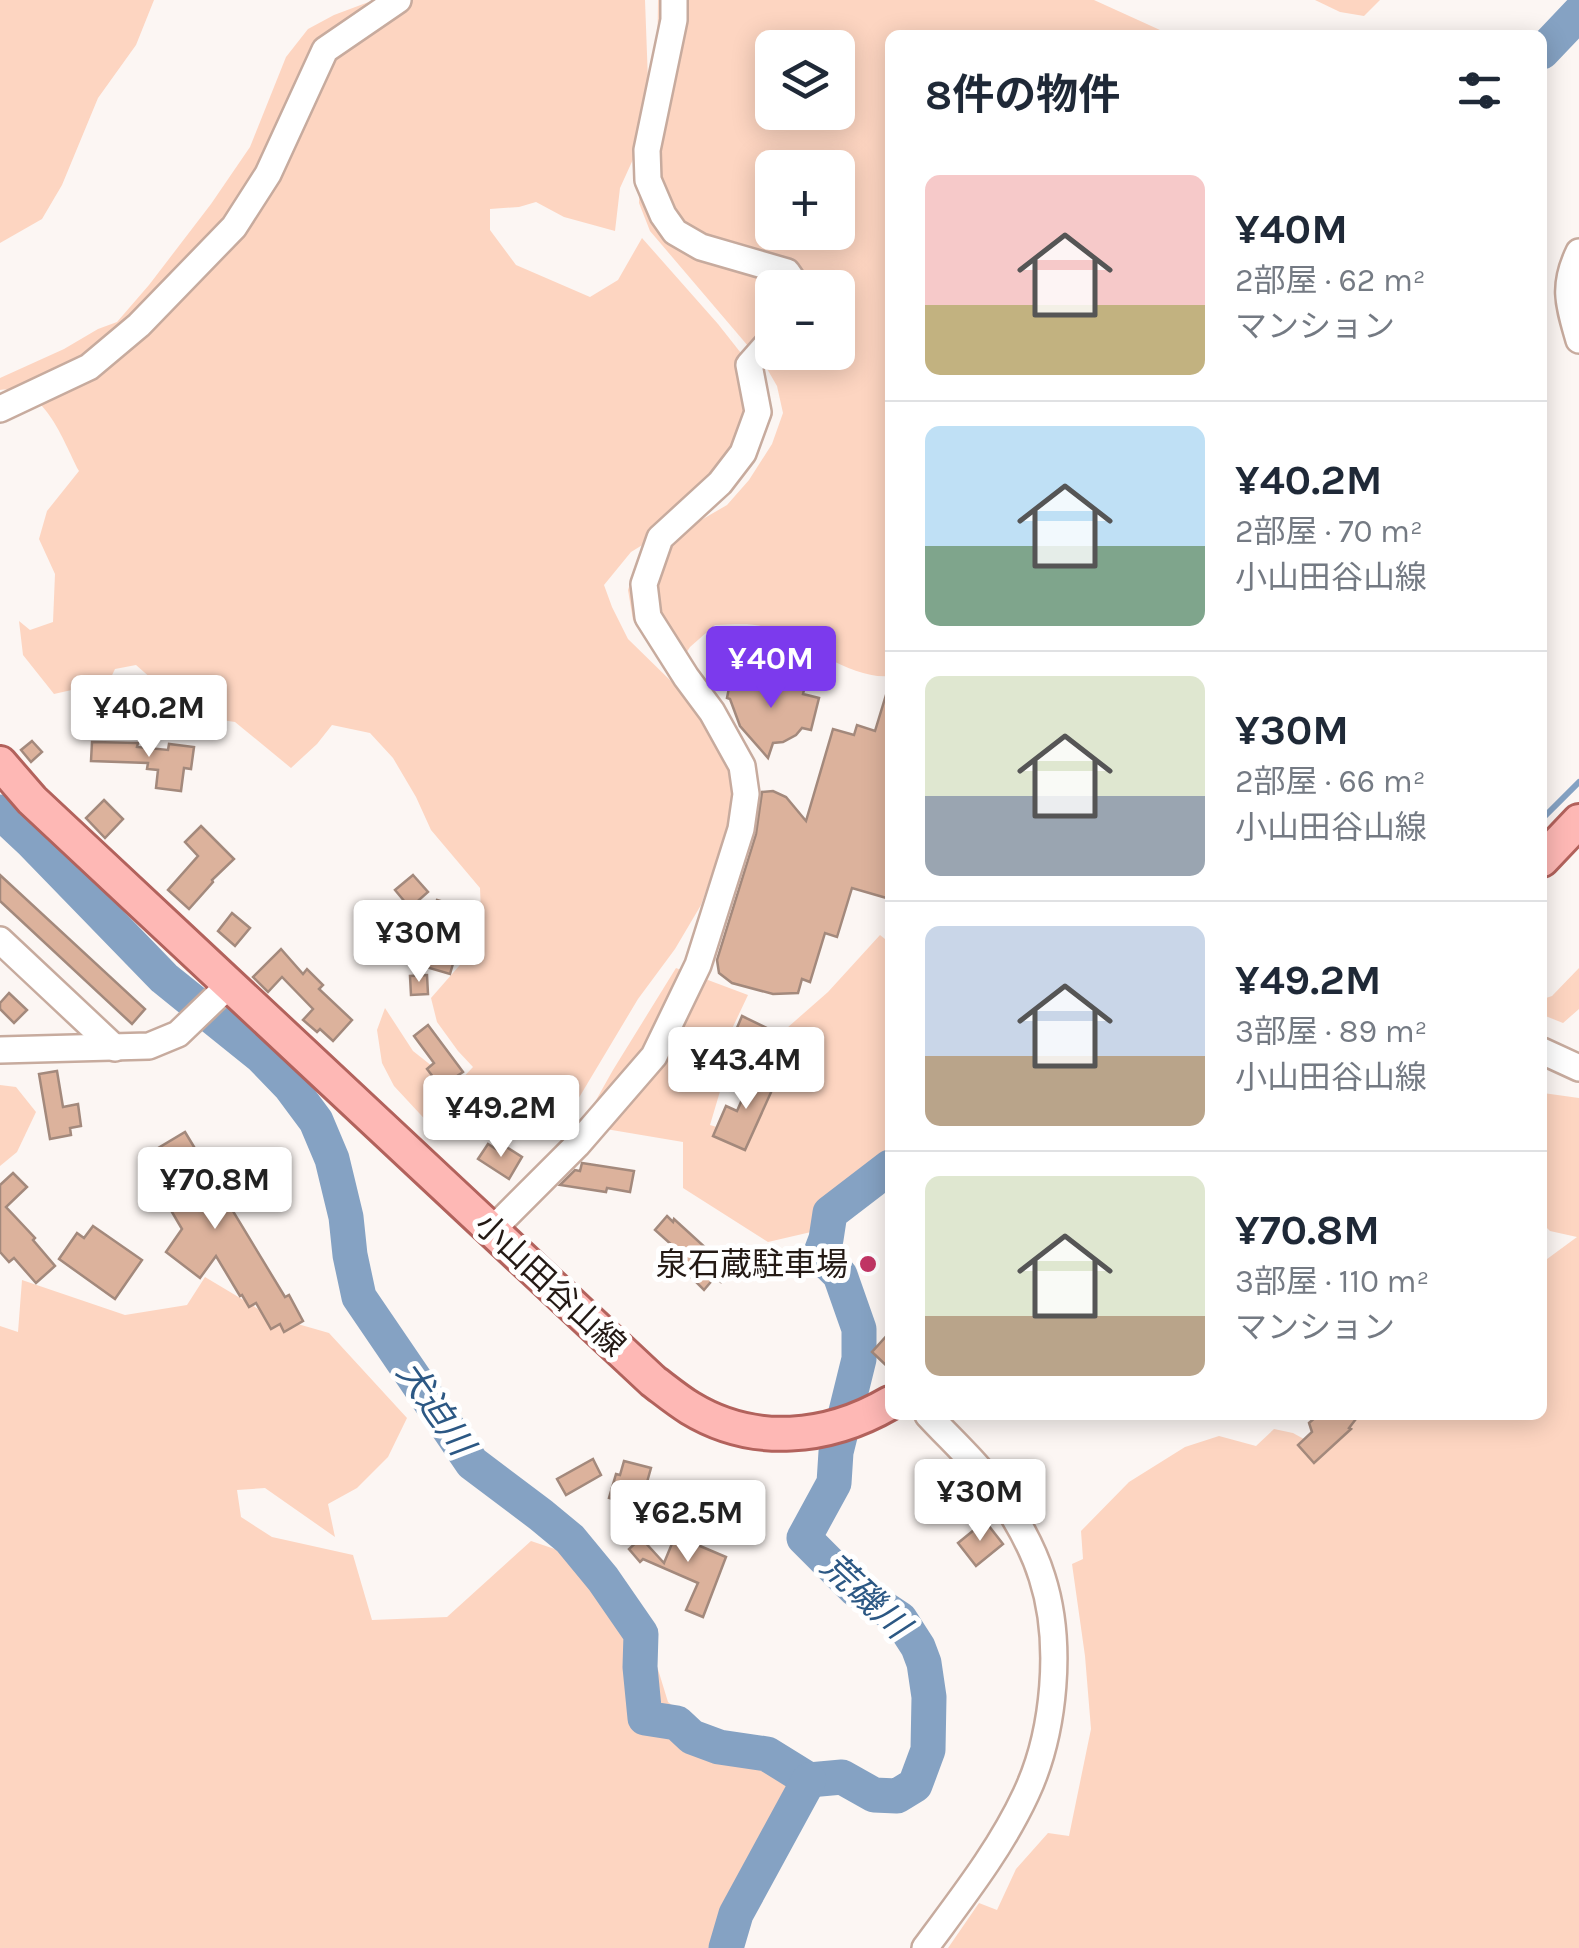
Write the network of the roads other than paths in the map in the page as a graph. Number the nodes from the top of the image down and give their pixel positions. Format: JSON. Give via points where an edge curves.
{"nodes":[{"id":1,"x":398,"y":0,"type":"edge"},
{"id":2,"x":674,"y":0,"type":"edge"},
{"id":3,"x":1579,"y":252,"type":"edge"},
{"id":4,"x":780,"y":270,"type":"edge"},
{"id":5,"x":1579,"y":340,"type":"edge"},
{"id":6,"x":755,"y":359,"type":"edge"},
{"id":7,"x":0,"y":409,"type":"edge"},
{"id":8,"x":0,"y":763,"type":"edge"},
{"id":9,"x":1579,"y":821,"type":"edge"},
{"id":10,"x":1547,"y":855,"type":"edge"},
{"id":11,"x":0,"y":940,"type":"edge"},
{"id":12,"x":229,"y":985,"type":"junction"},
{"id":13,"x":115,"y":1048,"type":"junction"},
{"id":14,"x":0,"y":1050,"type":"edge"},
{"id":15,"x":1547,"y":1053,"type":"edge"},
{"id":16,"x":1579,"y":1068,"type":"edge"},
{"id":17,"x":492,"y":1231,"type":"junction"},
{"id":18,"x":878,"y":1409,"type":"edge"},
{"id":19,"x":932,"y":1420,"type":"edge"},
{"id":20,"x":925,"y":1948,"type":"edge"}],
"edges":[{"from":1,"to":7,"type":"street","via":[[325,50],[268,174],[234,227],[139,326],[89,366]]},
{"from":2,"to":4,"type":"street","via":[[647,150],[648,180],[675,232],[701,247]]},
{"from":3,"to":5,"type":"street","via":[[1568,278]]},
{"from":6,"to":17,"type":"street","via":[[749,366],[758,412],[743,453],[660,538],[644,584],[648,617],[742,766],[741,830],[698,965],[654,1056]]},
{"from":8,"to":12,"type":"main road","name":"小山田谷山線"},
{"from":9,"to":10,"type":"main road"},
{"from":11,"to":13,"type":"street"},
{"from":12,"to":13,"type":"street","via":[[178,1034],[149,1046]]},
{"from":12,"to":17,"type":"main road","name":"小山田谷山線"},
{"from":13,"to":14,"type":"street"},
{"from":15,"to":16,"type":"street"},
{"from":17,"to":18,"type":"main road","name":"小山田谷山線","via":[[653,1380],[713,1420],[790,1436],[844,1425]]},
{"from":19,"to":20,"type":"street","via":[[1021,1528],[1042,1577],[1054,1676],[1050,1721],[1028,1792]]}]}
